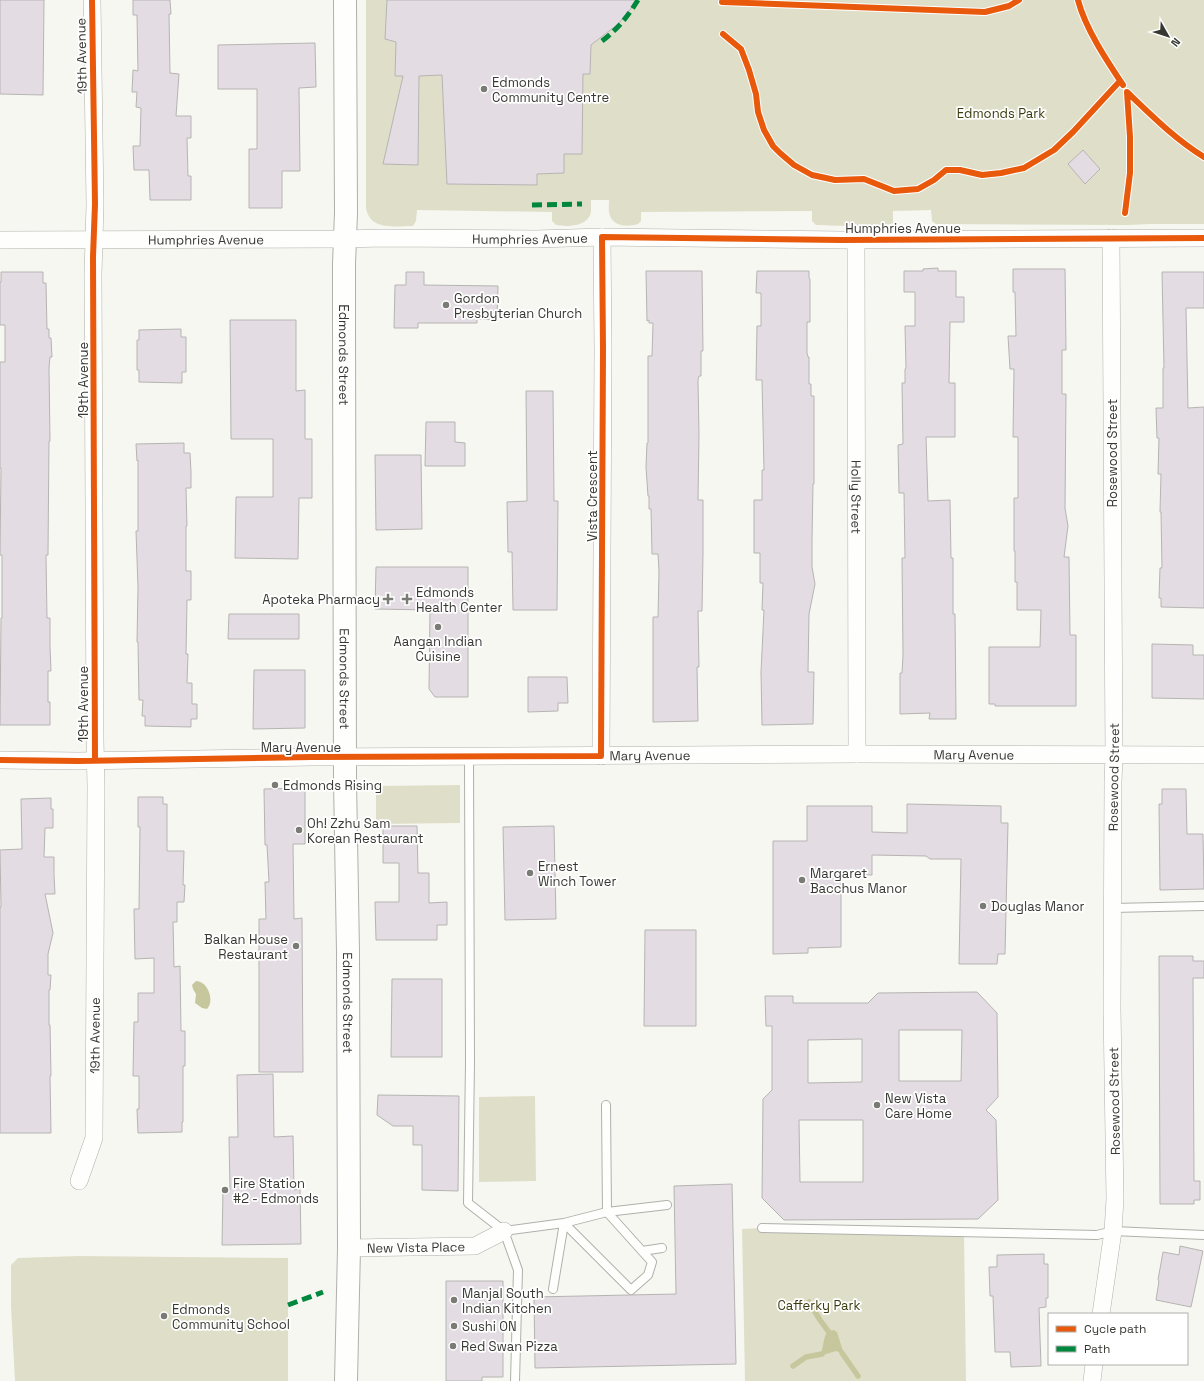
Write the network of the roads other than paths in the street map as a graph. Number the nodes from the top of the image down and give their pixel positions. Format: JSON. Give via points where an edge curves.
{"nodes":[{"id":1,"x":92,"y":0,"type":"edge"},
{"id":2,"x":345,"y":0,"type":"edge"},
{"id":3,"x":602,"y":237,"type":"junction"},
{"id":4,"x":1111,"y":238,"type":"junction"},
{"id":5,"x":1204,"y":238,"type":"edge"},
{"id":6,"x":344,"y":239,"type":"junction"},
{"id":7,"x":0,"y":240,"type":"edge"},
{"id":8,"x":94,"y":240,"type":"junction"},
{"id":9,"x":856,"y":240,"type":"junction"},
{"id":10,"x":857,"y":754,"type":"junction"},
{"id":11,"x":1114,"y":754,"type":"junction"},
{"id":12,"x":1204,"y":755,"type":"edge"},
{"id":13,"x":601,"y":756,"type":"junction"},
{"id":14,"x":469,"y":757,"type":"junction"},
{"id":15,"x":345,"y":758,"type":"junction"},
{"id":16,"x":0,"y":760,"type":"edge"},
{"id":17,"x":95,"y":760,"type":"junction"},
{"id":18,"x":1204,"y":906,"type":"edge"},
{"id":19,"x":1112,"y":908,"type":"junction"},
{"id":20,"x":606,"y":1105,"type":"dead end"},
{"id":21,"x":79,"y":1181,"type":"dead end"},
{"id":22,"x":667,"y":1205,"type":"dead end"},
{"id":23,"x":607,"y":1212,"type":"junction"},
{"id":24,"x":564,"y":1223,"type":"junction"},
{"id":25,"x":762,"y":1228,"type":"dead end"},
{"id":26,"x":504,"y":1231,"type":"junction"},
{"id":27,"x":1113,"y":1231,"type":"junction"},
{"id":28,"x":1204,"y":1235,"type":"edge"},
{"id":29,"x":349,"y":1248,"type":"junction"},
{"id":30,"x":662,"y":1248,"type":"dead end"},
{"id":31,"x":642,"y":1251,"type":"junction"},
{"id":32,"x":553,"y":1289,"type":"dead end"},
{"id":33,"x":1101,"y":1313,"type":"edge"},
{"id":34,"x":1094,"y":1365,"type":"edge"},
{"id":35,"x":346,"y":1381,"type":"edge"},
{"id":36,"x":515,"y":1381,"type":"edge"},
{"id":37,"x":1092,"y":1381,"type":"edge"}],
"edges":[{"from":1,"to":8,"type":"street","name":"19th Avenue"},
{"from":2,"to":6,"type":"street","name":"Edmonds Street"},
{"from":3,"to":6,"type":"street","name":"Humphries Avenue"},
{"from":3,"to":9,"type":"street","name":"Humphries Avenue"},
{"from":3,"to":13,"type":"street","name":"Vista Crescent","via":[[604,349]]},
{"from":4,"to":5,"type":"street","name":"Humphries Avenue"},
{"from":4,"to":9,"type":"street","name":"Humphries Avenue"},
{"from":4,"to":11,"type":"street","name":"Rosewood Street"},
{"from":6,"to":8,"type":"street","name":"Humphries Avenue"},
{"from":6,"to":15,"type":"street","name":"Edmonds Street"},
{"from":7,"to":8,"type":"street","name":"Humphries Avenue"},
{"from":8,"to":17,"type":"street","name":"19th Avenue"},
{"from":9,"to":10,"type":"street","name":"Holly Street"},
{"from":10,"to":11,"type":"street","name":"Mary Avenue"},
{"from":10,"to":13,"type":"street","name":"Mary Avenue"},
{"from":11,"to":12,"type":"street","name":"Mary Avenue"},
{"from":11,"to":19,"type":"street","name":"Rosewood Street"},
{"from":13,"to":14,"type":"street","name":"Mary Avenue"},
{"from":14,"to":15,"type":"street","name":"Mary Avenue"},
{"from":14,"to":26,"type":"lane","via":[[468,1203]]},
{"from":15,"to":17,"type":"street","name":"Mary Avenue"},
{"from":15,"to":29,"type":"street","name":"Edmonds Street"},
{"from":16,"to":17,"type":"street","name":"Mary Avenue"},
{"from":17,"to":21,"type":"street","name":"19th Avenue","via":[[94,1138]]},
{"from":18,"to":19,"type":"lane"},
{"from":19,"to":27,"type":"street","name":"Rosewood Street","via":[[1116,1199]]},
{"from":20,"to":23,"type":"lane"},
{"from":22,"to":23,"type":"lane"},
{"from":23,"to":24,"type":"lane"},
{"from":23,"to":31,"type":"lane"},
{"from":24,"to":26,"type":"lane"},
{"from":24,"to":31,"type":"lane","via":[[631,1290],[648,1275],[652,1262]]},
{"from":24,"to":32,"type":"lane"},
{"from":25,"to":27,"type":"lane","via":[[1097,1235]]},
{"from":26,"to":29,"type":"street","name":"New Vista Place","via":[[475,1246]]},
{"from":26,"to":36,"type":"lane","via":[[518,1270]]},
{"from":27,"to":28,"type":"lane"},
{"from":27,"to":33,"type":"street","name":"Rosewood Street"},
{"from":29,"to":35,"type":"street","name":"Edmonds Street"},
{"from":30,"to":31,"type":"lane"},
{"from":34,"to":37,"type":"street"}]}
